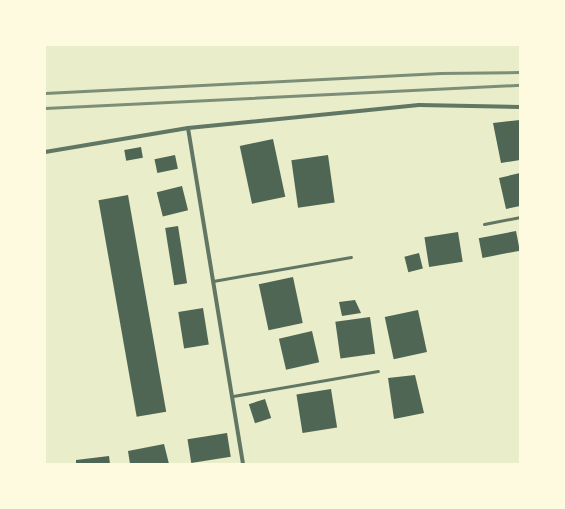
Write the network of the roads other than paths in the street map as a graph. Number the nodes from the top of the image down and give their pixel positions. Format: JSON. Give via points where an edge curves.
{"nodes":[{"id":1,"x":520,"y":107,"type":"edge"},
{"id":2,"x":188,"y":128,"type":"junction"},
{"id":3,"x":45,"y":152,"type":"edge"},
{"id":4,"x":520,"y":217,"type":"edge"},
{"id":5,"x":484,"y":224,"type":"dead end"},
{"id":6,"x":351,"y":257,"type":"dead end"},
{"id":7,"x":213,"y":281,"type":"junction"},
{"id":8,"x":378,"y":371,"type":"dead end"},
{"id":9,"x":232,"y":396,"type":"junction"},
{"id":10,"x":243,"y":464,"type":"edge"}],
"edges":[{"from":1,"to":2,"type":"street","via":[[419,105]]},
{"from":2,"to":3,"type":"street"},
{"from":2,"to":7,"type":"street"},
{"from":4,"to":5,"type":"lane"},
{"from":6,"to":7,"type":"lane"},
{"from":7,"to":9,"type":"street"},
{"from":8,"to":9,"type":"lane"},
{"from":9,"to":10,"type":"street"}]}
